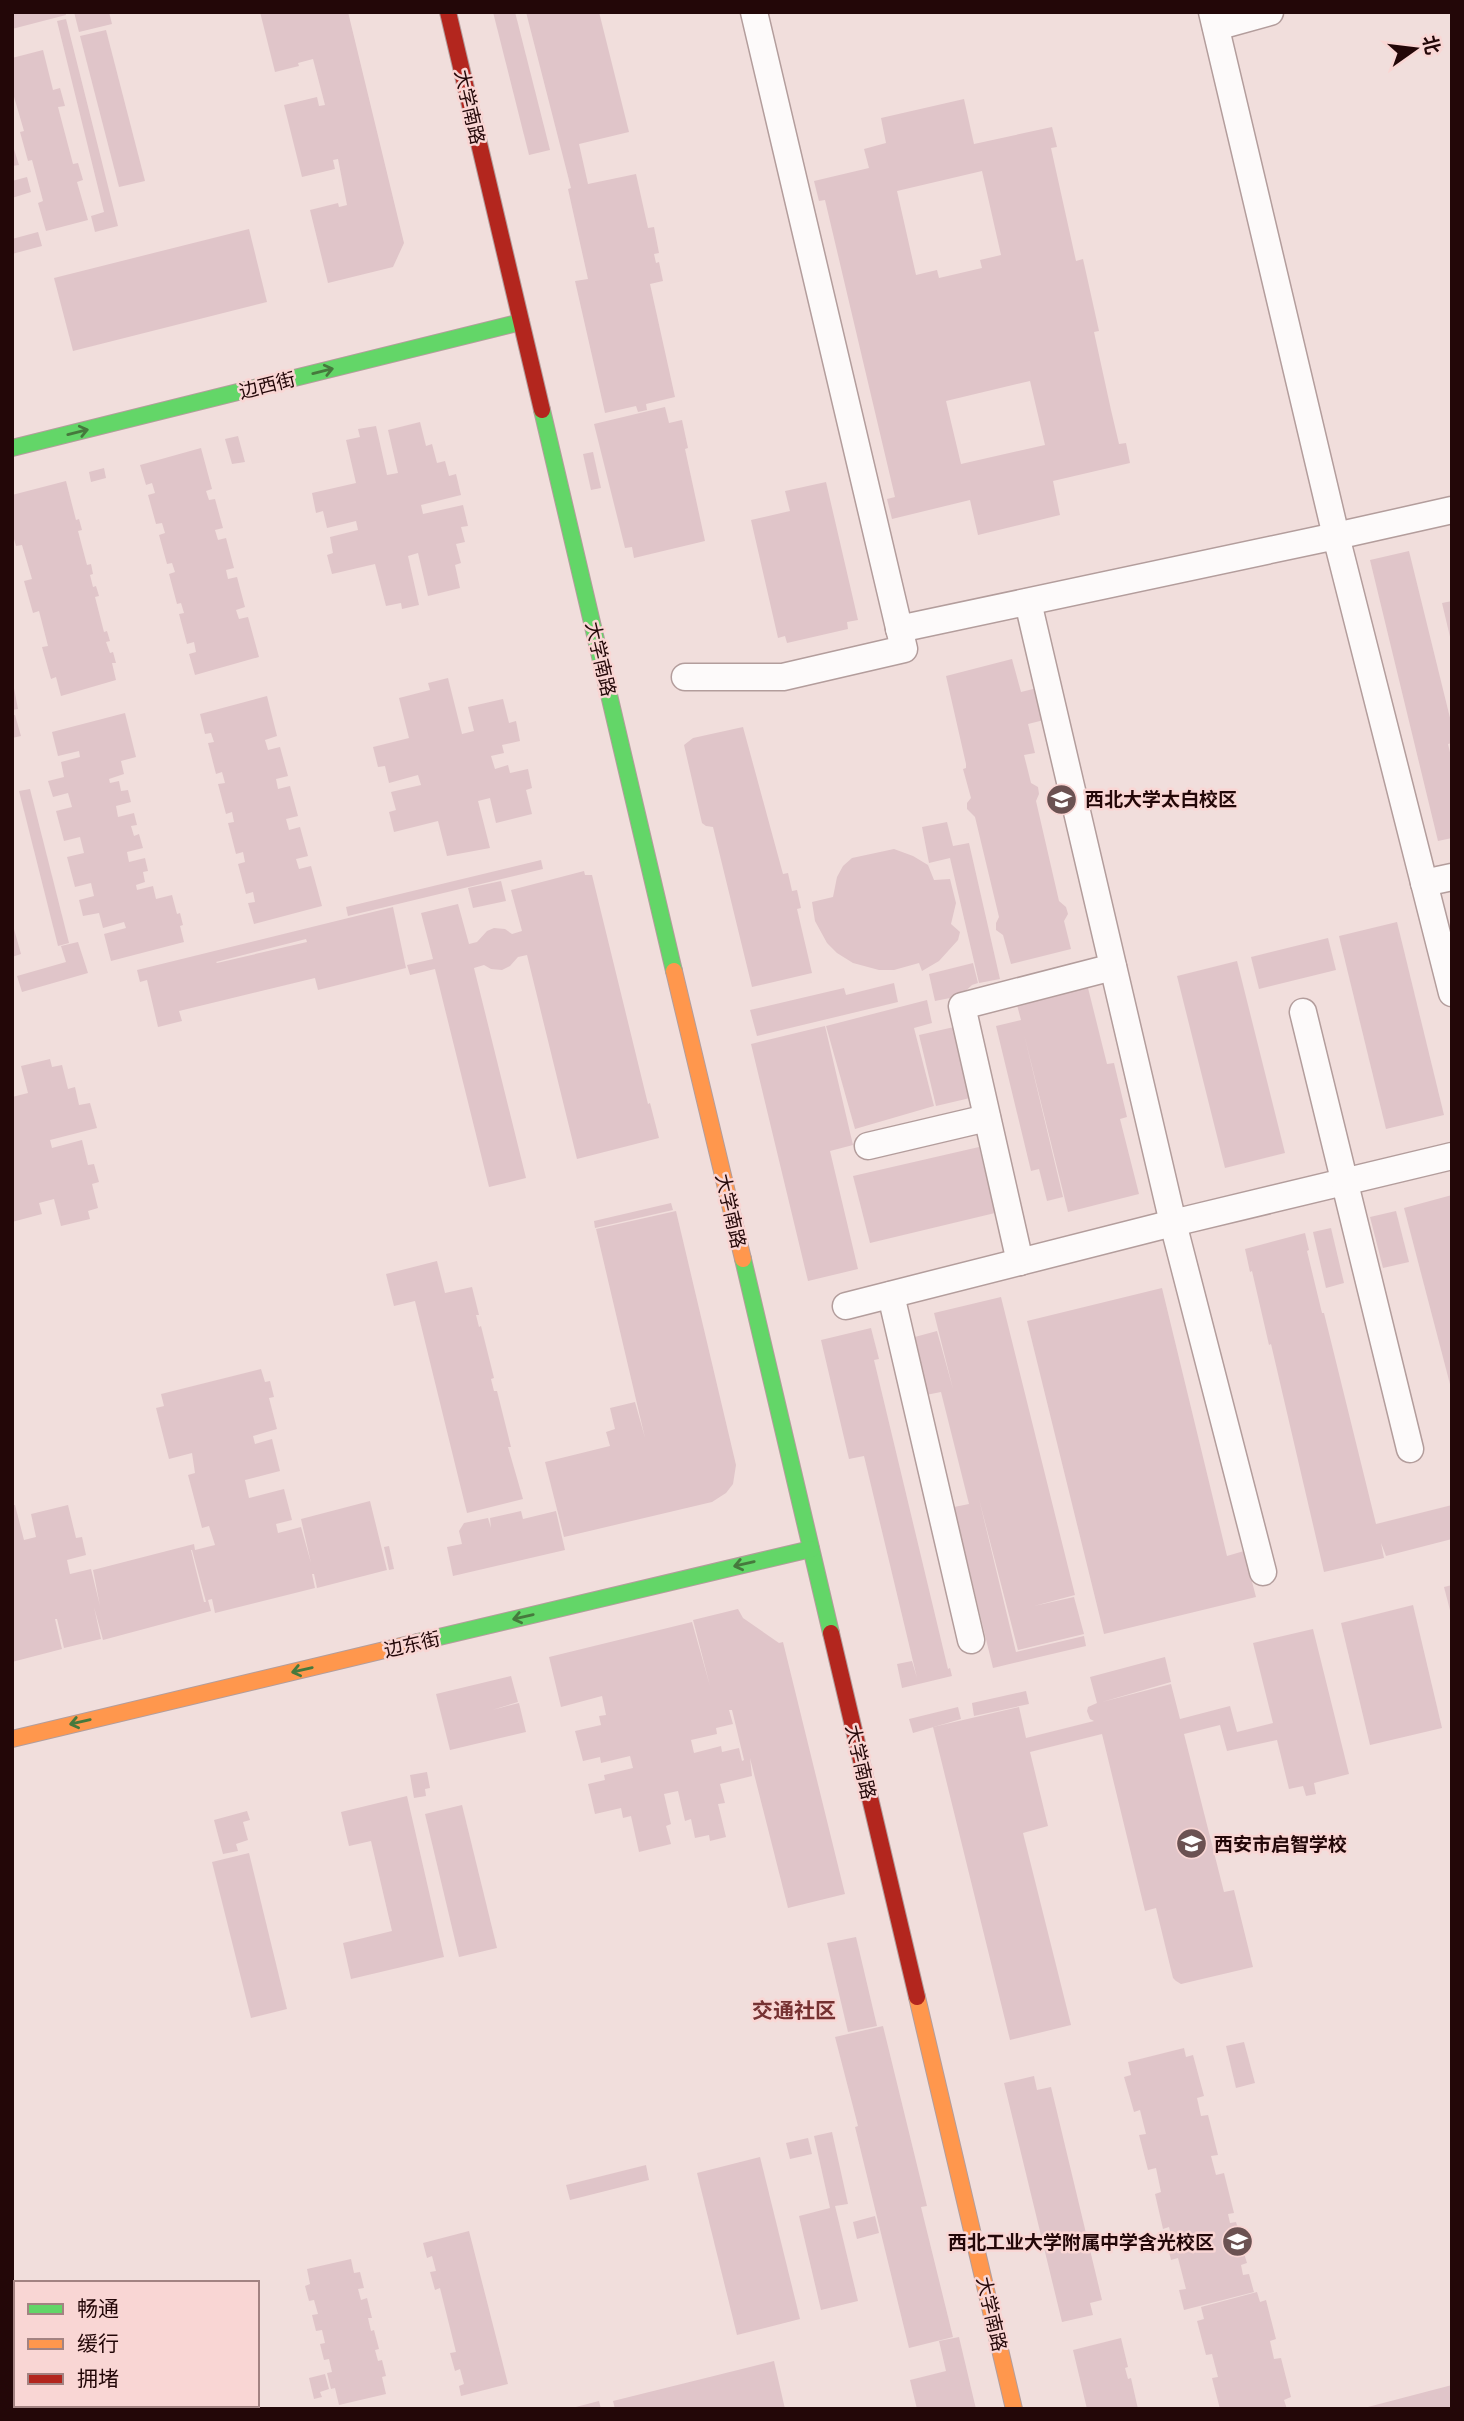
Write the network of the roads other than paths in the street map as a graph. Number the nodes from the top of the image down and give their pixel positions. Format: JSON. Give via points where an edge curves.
{"nodes":[{"id":1,"x":448,"y":12,"type":"edge"},
{"id":2,"x":754,"y":12,"type":"edge"},
{"id":3,"x":1270,"y":12,"type":"edge"},
{"id":4,"x":1214,"y":20,"type":"edge"},
{"id":5,"x":521,"y":322,"type":"junction"},
{"id":6,"x":12,"y":449,"type":"edge"},
{"id":7,"x":1452,"y":510,"type":"edge"},
{"id":8,"x":1336,"y":536,"type":"junction"},
{"id":9,"x":1028,"y":602,"type":"junction"},
{"id":10,"x":900,"y":629,"type":"junction"},
{"id":11,"x":685,"y":677,"type":"dead end"},
{"id":12,"x":1452,"y":877,"type":"edge"},
{"id":13,"x":1424,"y":883,"type":"junction"},
{"id":14,"x":1113,"y":967,"type":"junction"},
{"id":15,"x":1452,"y":993,"type":"edge"},
{"id":16,"x":1303,"y":1012,"type":"dead end"},
{"id":17,"x":987,"y":1118,"type":"junction"},
{"id":18,"x":868,"y":1146,"type":"dead end"},
{"id":19,"x":1452,"y":1156,"type":"edge"},
{"id":20,"x":1345,"y":1182,"type":"junction"},
{"id":21,"x":1173,"y":1223,"type":"junction"},
{"id":22,"x":1020,"y":1262,"type":"junction"},
{"id":23,"x":891,"y":1294,"type":"junction"},
{"id":24,"x":846,"y":1306,"type":"dead end"},
{"id":25,"x":1410,"y":1449,"type":"dead end"},
{"id":26,"x":811,"y":1549,"type":"junction"},
{"id":27,"x":1262,"y":1572,"type":"dead end"},
{"id":28,"x":971,"y":1640,"type":"dead end"},
{"id":29,"x":12,"y":1739,"type":"edge"},
{"id":30,"x":1014,"y":2409,"type":"edge"}],
"edges":[{"from":1,"to":5,"type":"street","name":"大学南路"},
{"from":2,"to":10,"type":"street"},
{"from":3,"to":4,"type":"street"},
{"from":4,"to":8,"type":"street"},
{"from":6,"to":5,"type":"street","name":"边西街","one_way":true},
{"from":5,"to":26,"type":"street","name":"大学南路"},
{"from":7,"to":8,"type":"street"},
{"from":8,"to":9,"type":"street"},
{"from":8,"to":13,"type":"street"},
{"from":9,"to":10,"type":"street"},
{"from":9,"to":14,"type":"street"},
{"from":10,"to":11,"type":"street","via":[[904,649],[783,677]]},
{"from":12,"to":13,"type":"street"},
{"from":13,"to":15,"type":"street"},
{"from":14,"to":17,"type":"street","via":[[961,1006]]},
{"from":14,"to":21,"type":"street"},
{"from":16,"to":20,"type":"street"},
{"from":17,"to":18,"type":"street"},
{"from":17,"to":22,"type":"street"},
{"from":19,"to":20,"type":"street"},
{"from":20,"to":21,"type":"street"},
{"from":20,"to":25,"type":"street"},
{"from":21,"to":22,"type":"street"},
{"from":21,"to":27,"type":"street"},
{"from":22,"to":23,"type":"street"},
{"from":23,"to":24,"type":"street"},
{"from":23,"to":28,"type":"street"},
{"from":26,"to":29,"type":"street","name":"边东街","one_way":true},
{"from":26,"to":30,"type":"street","name":"大学南路"}]}
